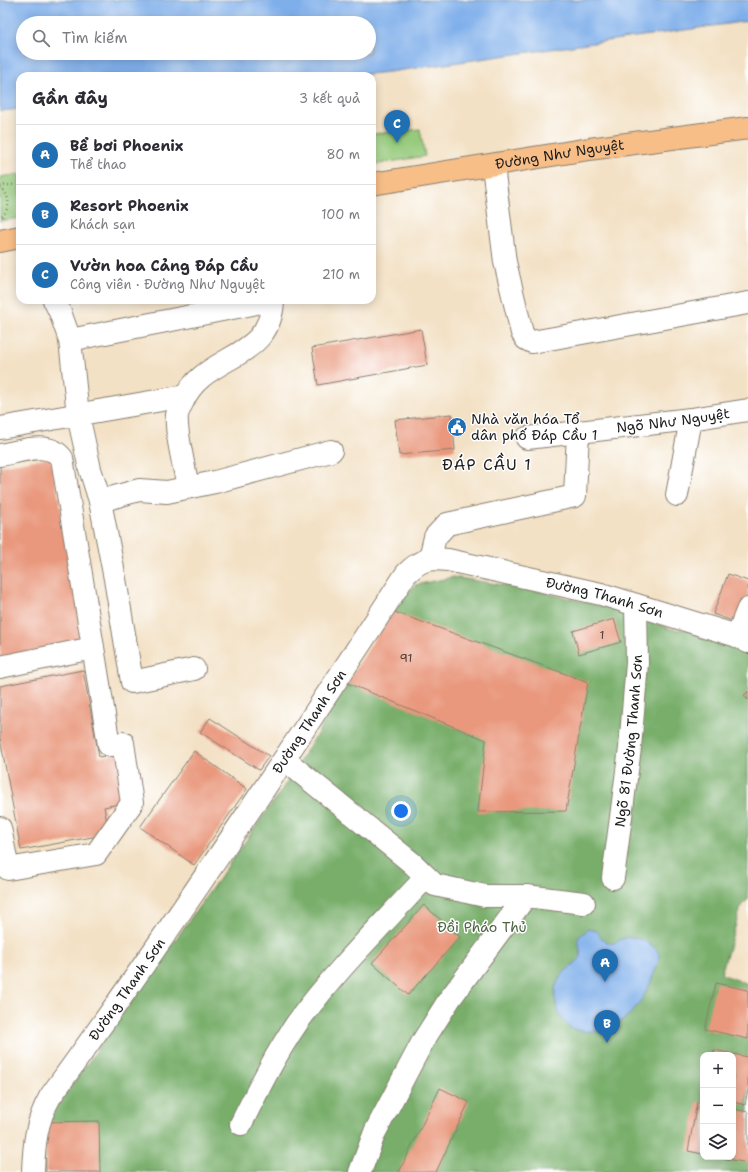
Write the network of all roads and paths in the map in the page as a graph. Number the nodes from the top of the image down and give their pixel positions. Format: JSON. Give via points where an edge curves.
{"nodes":[{"id":1,"x":748,"y":128,"type":"edge"},
{"id":2,"x":493,"y":166,"type":"junction"},
{"id":3,"x":376,"y":183,"type":"edge"},
{"id":4,"x":16,"y":185,"type":"edge"},
{"id":5,"x":0,"y":187,"type":"edge"},
{"id":6,"x":0,"y":219,"type":"edge"},
{"id":7,"x":16,"y":238,"type":"edge"},
{"id":8,"x":0,"y":241,"type":"edge"},
{"id":9,"x":748,"y":303,"type":"edge"},
{"id":10,"x":56,"y":304,"type":"edge"},
{"id":11,"x":252,"y":304,"type":"edge"},
{"id":12,"x":272,"y":304,"type":"edge"},
{"id":13,"x":70,"y":340,"type":"junction"},
{"id":14,"x":185,"y":396,"type":"junction"},
{"id":15,"x":748,"y":410,"type":"edge"},
{"id":16,"x":78,"y":415,"type":"junction"},
{"id":17,"x":691,"y":419,"type":"junction"},
{"id":18,"x":0,"y":428,"type":"edge"},
{"id":19,"x":578,"y":432,"type":"junction"},
{"id":20,"x":527,"y":438,"type":"dead end"},
{"id":21,"x":331,"y":451,"type":"dead end"},
{"id":22,"x":0,"y":455,"type":"edge"},
{"id":23,"x":188,"y":487,"type":"junction"},
{"id":24,"x":677,"y":495,"type":"dead end"},
{"id":25,"x":100,"y":501,"type":"junction"},
{"id":26,"x":430,"y":558,"type":"junction"},
{"id":27,"x":636,"y":604,"type":"junction"},
{"id":28,"x":748,"y":609,"type":"edge"},
{"id":29,"x":743,"y":639,"type":"edge"},
{"id":30,"x":93,"y":648,"type":"junction"},
{"id":31,"x":0,"y":667,"type":"edge"},
{"id":32,"x":194,"y":670,"type":"dead end"},
{"id":33,"x":285,"y":760,"type":"junction"},
{"id":34,"x":0,"y":828,"type":"edge"},
{"id":35,"x":426,"y":877,"type":"junction"},
{"id":36,"x":614,"y":878,"type":"dead end"},
{"id":37,"x":526,"y":896,"type":"junction"},
{"id":38,"x":584,"y":903,"type":"dead end"},
{"id":39,"x":241,"y":1124,"type":"dead end"},
{"id":40,"x":34,"y":1172,"type":"edge"},
{"id":41,"x":360,"y":1172,"type":"edge"}],
"edges":[{"from":1,"to":2,"type":"main road","name":"Đường Như Nguyệt","via":[[589,149]]},
{"from":2,"to":3,"type":"main road","name":"Đường Như Nguyệt"},
{"from":2,"to":9,"type":"street","via":[[504,262],[522,333],[526,339],[532,342]]},
{"from":4,"to":5,"type":"path"},
{"from":5,"to":6,"type":"path","via":[[7,195],[8,201],[6,212]]},
{"from":7,"to":8,"type":"main road"},
{"from":10,"to":13,"type":"street"},
{"from":11,"to":13,"type":"street"},
{"from":12,"to":14,"type":"street","via":[[273,315],[260,337],[231,359],[210,369],[190,387]]},
{"from":13,"to":16,"type":"street"},
{"from":14,"to":16,"type":"street"},
{"from":14,"to":23,"type":"street","via":[[177,415]]},
{"from":15,"to":17,"type":"street","name":"Ngõ Như Nguyệt"},
{"from":16,"to":18,"type":"street"},
{"from":16,"to":25,"type":"street"},
{"from":17,"to":19,"type":"street","name":"Ngõ Như Nguyệt"},
{"from":17,"to":24,"type":"street"},
{"from":19,"to":20,"type":"street","name":"Ngõ Như Nguyệt"},
{"from":19,"to":26,"type":"street","via":[[575,496],[447,524],[434,537]]},
{"from":21,"to":23,"type":"street"},
{"from":22,"to":30,"type":"street","via":[[42,448],[57,452],[62,458]]},
{"from":23,"to":25,"type":"street","via":[[166,492],[139,490]]},
{"from":25,"to":32,"type":"street","via":[[132,682]]},
{"from":26,"to":27,"type":"street","name":"Đường Thanh Sơn","via":[[464,563]]},
{"from":26,"to":33,"type":"street","name":"Đường Thanh Sơn","via":[[416,564],[406,574]]},
{"from":27,"to":29,"type":"street","name":"Đường Thanh Sơn"},
{"from":27,"to":36,"type":"street","name":"Ngõ 81 Đường Thanh Sơn","via":[[637,664],[630,748]]},
{"from":28,"to":29,"type":"street"},
{"from":30,"to":31,"type":"street"},
{"from":30,"to":34,"type":"street","via":[[108,745],[123,743],[132,803],[96,854],[8,869]]},
{"from":33,"to":35,"type":"street"},
{"from":33,"to":40,"type":"street","name":"Đường Thanh Sơn","via":[[124,995],[50,1097],[40,1114],[36,1133]]},
{"from":35,"to":37,"type":"street","via":[[435,885],[465,893]]},
{"from":35,"to":39,"type":"street","via":[[297,1023]]},
{"from":37,"to":38,"type":"street"},
{"from":37,"to":41,"type":"street","via":[[449,1000],[423,1041],[376,1132]]}]}
